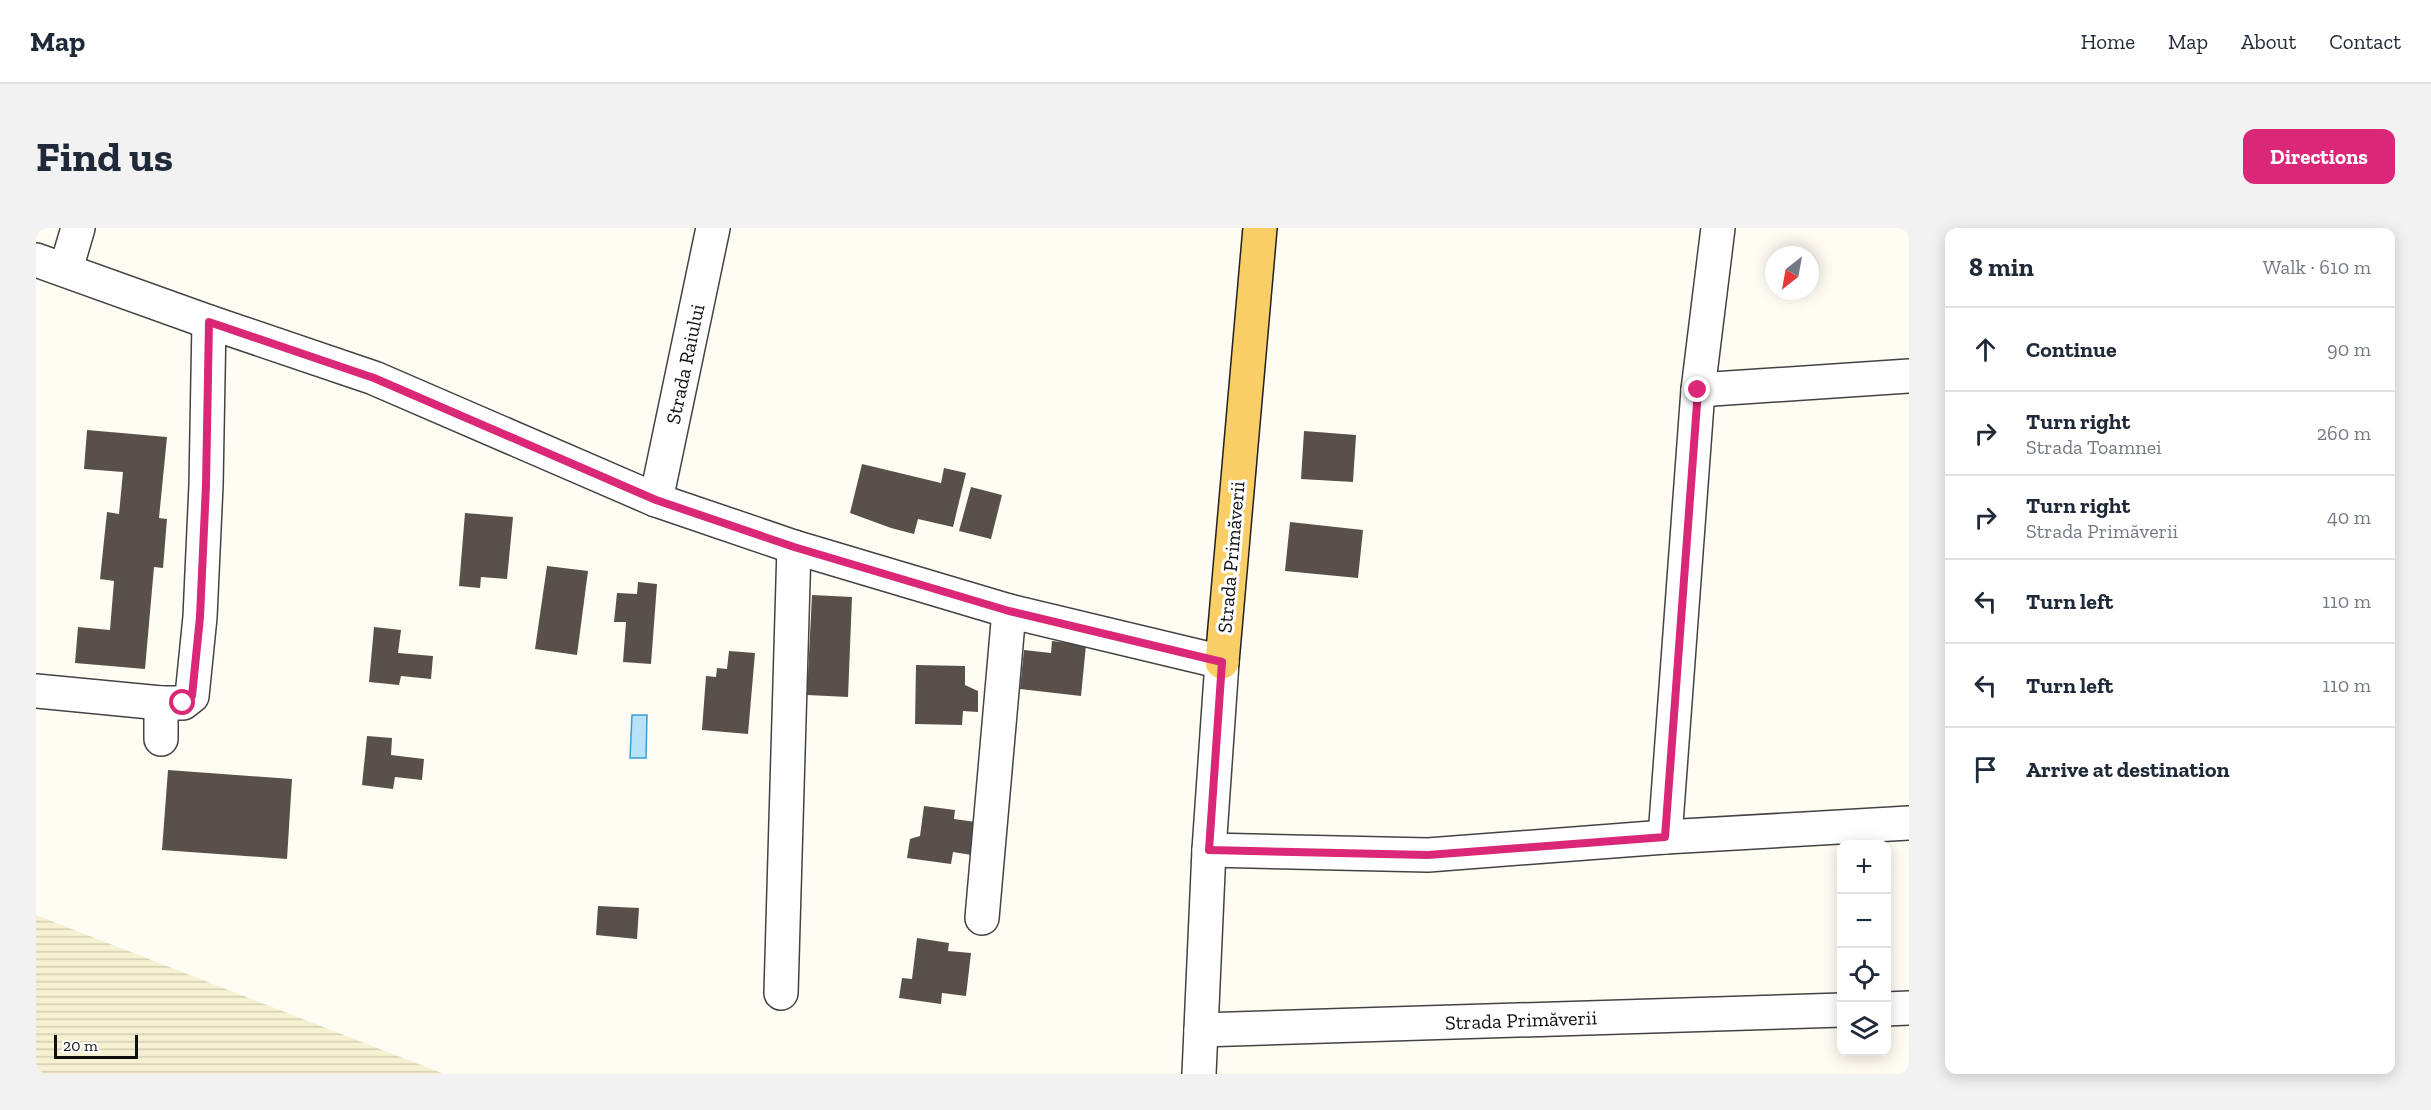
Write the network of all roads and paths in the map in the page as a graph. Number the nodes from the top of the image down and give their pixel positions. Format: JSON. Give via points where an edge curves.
{"nodes":[{"id":1,"x":78,"y":228,"type":"edge"},
{"id":2,"x":713,"y":228,"type":"edge"},
{"id":3,"x":1260,"y":228,"type":"edge"},
{"id":4,"x":1718,"y":228,"type":"edge"},
{"id":5,"x":51,"y":265,"type":"edge"},
{"id":6,"x":209,"y":322,"type":"junction"},
{"id":7,"x":1909,"y":376,"type":"edge"},
{"id":8,"x":1698,"y":390,"type":"junction"},
{"id":9,"x":656,"y":500,"type":"junction"},
{"id":10,"x":794,"y":547,"type":"junction"},
{"id":11,"x":1009,"y":611,"type":"junction"},
{"id":12,"x":1222,"y":662,"type":"junction"},
{"id":13,"x":36,"y":691,"type":"edge"},
{"id":14,"x":161,"y":702,"type":"junction"},
{"id":15,"x":161,"y":739,"type":"dead end"},
{"id":16,"x":1909,"y":823,"type":"edge"},
{"id":17,"x":1665,"y":837,"type":"junction"},
{"id":18,"x":1209,"y":850,"type":"junction"},
{"id":19,"x":982,"y":918,"type":"dead end"},
{"id":20,"x":781,"y":993,"type":"dead end"},
{"id":21,"x":1909,"y":1008,"type":"edge"},
{"id":22,"x":1891,"y":1009,"type":"edge"},
{"id":23,"x":1837,"y":1010,"type":"edge"},
{"id":24,"x":1201,"y":1030,"type":"junction"},
{"id":25,"x":1199,"y":1074,"type":"edge"}],
"edges":[{"from":1,"to":5,"type":"street"},
{"from":2,"to":9,"type":"street","name":"Strada Raiului"},
{"from":3,"to":12,"type":"main road","name":"Strada Primăverii"},
{"from":4,"to":8,"type":"street"},
{"from":5,"to":6,"type":"street"},
{"from":6,"to":9,"type":"street","via":[[374,378]]},
{"from":6,"to":14,"type":"street","via":[[206,485],[193,689],[188,701]]},
{"from":7,"to":8,"type":"street"},
{"from":8,"to":17,"type":"street"},
{"from":9,"to":10,"type":"street"},
{"from":10,"to":11,"type":"street"},
{"from":10,"to":20,"type":"street"},
{"from":11,"to":12,"type":"street"},
{"from":11,"to":19,"type":"street"},
{"from":12,"to":18,"type":"street","name":"Strada Primăverii"},
{"from":13,"to":14,"type":"street"},
{"from":14,"to":15,"type":"street"},
{"from":16,"to":17,"type":"street"},
{"from":17,"to":18,"type":"street","via":[[1428,855]]},
{"from":18,"to":24,"type":"street","name":"Strada Primăverii"},
{"from":21,"to":22,"type":"street"},
{"from":23,"to":24,"type":"street","name":"Strada Primăverii"},
{"from":24,"to":25,"type":"street","name":"Strada Primăverii"}]}
